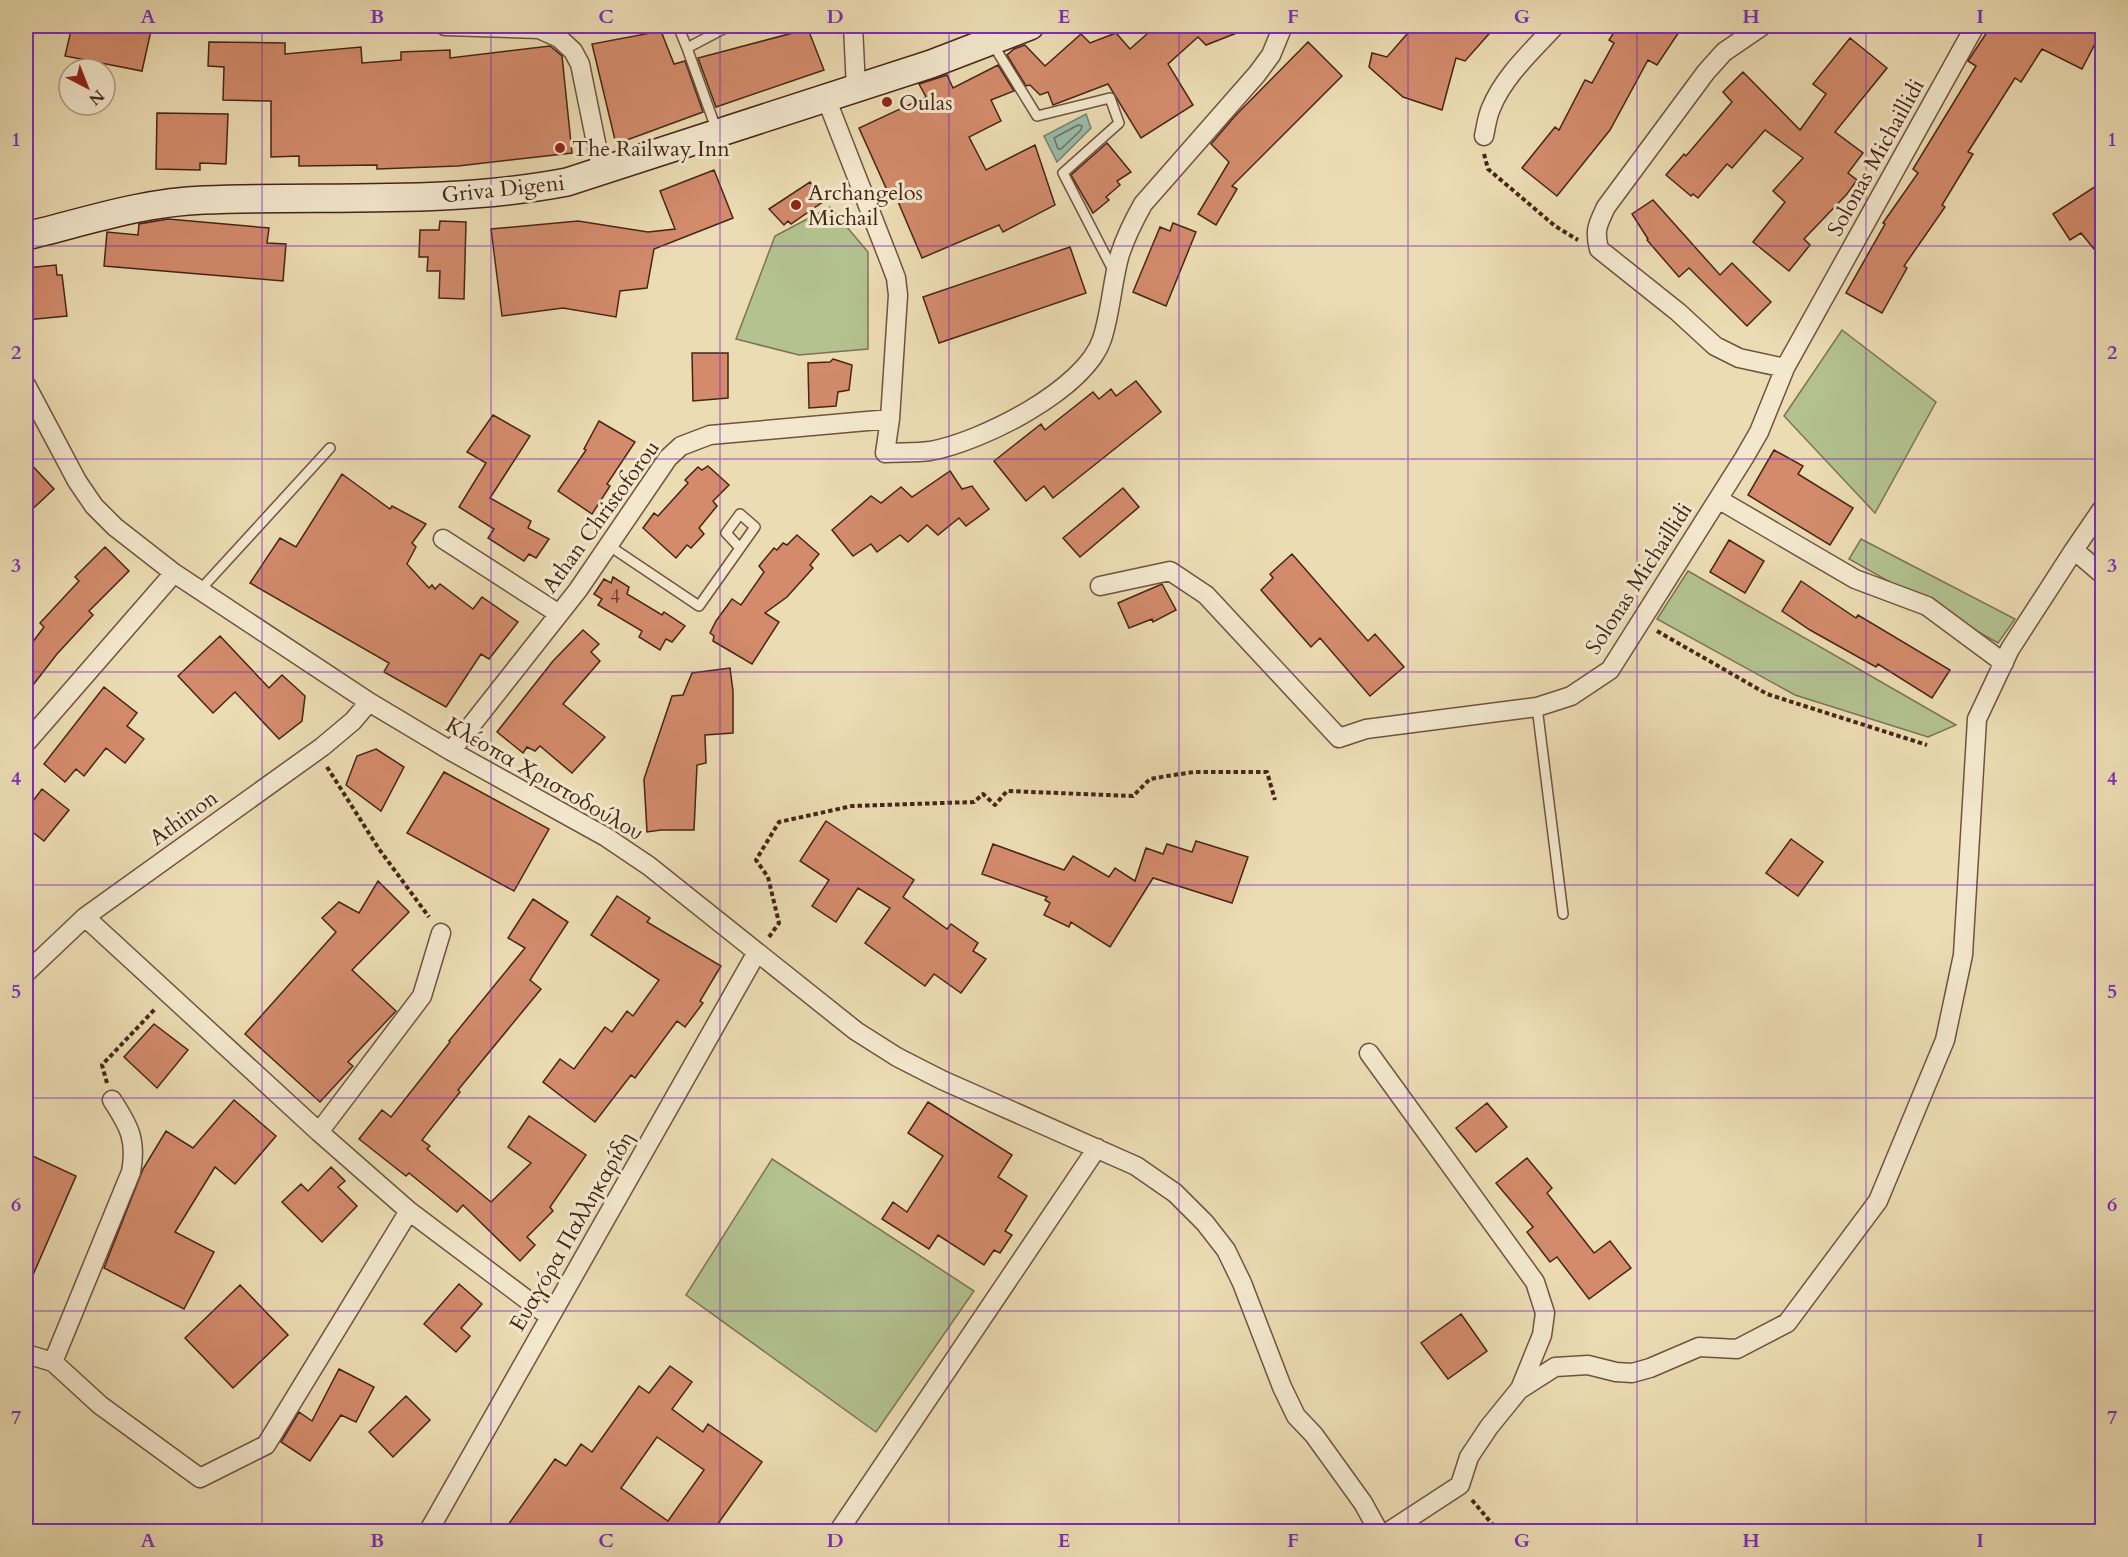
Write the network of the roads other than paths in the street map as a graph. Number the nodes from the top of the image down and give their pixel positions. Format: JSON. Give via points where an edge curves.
{"nodes":[{"id":1,"x":445,"y":26,"type":"edge"},
{"id":2,"x":678,"y":26,"type":"edge"},
{"id":3,"x":729,"y":26,"type":"edge"},
{"id":4,"x":853,"y":26,"type":"edge"},
{"id":5,"x":1030,"y":26,"type":"edge"},
{"id":6,"x":1283,"y":26,"type":"edge"},
{"id":7,"x":1555,"y":26,"type":"edge"},
{"id":8,"x":1762,"y":26,"type":"edge"},
{"id":9,"x":1975,"y":26,"type":"edge"},
{"id":10,"x":990,"y":41,"type":"junction"},
{"id":11,"x":687,"y":48,"type":"junction"},
{"id":12,"x":856,"y":88,"type":"junction"},
{"id":13,"x":826,"y":98,"type":"junction"},
{"id":14,"x":718,"y":134,"type":"junction"},
{"id":15,"x":1484,"y":136,"type":"road end"},
{"id":16,"x":602,"y":172,"type":"junction"},
{"id":17,"x":26,"y":236,"type":"edge"},
{"id":18,"x":1116,"y":275,"type":"junction"},
{"id":19,"x":1785,"y":368,"type":"junction"},
{"id":20,"x":26,"y":385,"type":"edge"},
{"id":21,"x":890,"y":419,"type":"junction"},
{"id":22,"x":330,"y":448,"type":"dead end"},
{"id":23,"x":1718,"y":499,"type":"junction"},
{"id":24,"x":2103,"y":509,"type":"edge"},
{"id":25,"x":443,"y":539,"type":"dead end"},
{"id":26,"x":608,"y":545,"type":"junction"},
{"id":27,"x":740,"y":548,"type":"dead end"},
{"id":28,"x":2074,"y":550,"type":"junction"},
{"id":29,"x":174,"y":573,"type":"junction"},
{"id":30,"x":2103,"y":574,"type":"edge"},
{"id":31,"x":1100,"y":586,"type":"dead end"},
{"id":32,"x":200,"y":590,"type":"junction"},
{"id":33,"x":559,"y":614,"type":"junction"},
{"id":34,"x":2004,"y":663,"type":"junction"},
{"id":35,"x":369,"y":702,"type":"junction"},
{"id":36,"x":1537,"y":707,"type":"junction"},
{"id":37,"x":26,"y":743,"type":"edge"},
{"id":38,"x":451,"y":751,"type":"junction"},
{"id":39,"x":1563,"y":914,"type":"dead end"},
{"id":40,"x":85,"y":917,"type":"junction"},
{"id":41,"x":441,"y":933,"type":"road end"},
{"id":42,"x":756,"y":954,"type":"junction"},
{"id":43,"x":26,"y":973,"type":"edge"},
{"id":44,"x":1369,"y":1053,"type":"dead end"},
{"id":45,"x":112,"y":1100,"type":"road end"},
{"id":46,"x":319,"y":1132,"type":"junction"},
{"id":47,"x":1097,"y":1148,"type":"junction"},
{"id":48,"x":409,"y":1211,"type":"junction"},
{"id":49,"x":550,"y":1317,"type":"junction"},
{"id":50,"x":26,"y":1354,"type":"edge"},
{"id":51,"x":53,"y":1362,"type":"junction"},
{"id":52,"x":1519,"y":1390,"type":"junction"},
{"id":53,"x":428,"y":1532,"type":"edge"},
{"id":54,"x":838,"y":1532,"type":"edge"},
{"id":55,"x":1379,"y":1532,"type":"edge"},
{"id":56,"x":1388,"y":1532,"type":"edge"}],
"edges":[{"from":1,"to":16,"type":"street","via":[[539,29],[559,38],[573,51],[580,64]]},
{"from":2,"to":11,"type":"lane"},
{"from":3,"to":11,"type":"lane"},
{"from":4,"to":12,"type":"street"},
{"from":5,"to":10,"type":"main road","name":"Griva Digeni"},
{"from":6,"to":18,"type":"street","via":[[1271,55],[1257,74],[1143,204],[1129,229]]},
{"from":7,"to":15,"type":"street","via":[[1497,94]]},
{"from":8,"to":19,"type":"street","via":[[1724,52],[1706,72],[1606,207],[1595,235],[1599,249],[1721,349],[1739,358]]},
{"from":9,"to":19,"type":"street","name":"Solonas Michaillidi"},
{"from":10,"to":12,"type":"main road","name":"Griva Digeni"},
{"from":10,"to":18,"type":"lane","via":[[1037,116],[1110,98],[1119,123],[1063,173]]},
{"from":11,"to":14,"type":"lane"},
{"from":12,"to":13,"type":"main road","name":"Griva Digeni"},
{"from":13,"to":14,"type":"main road","name":"Griva Digeni"},
{"from":13,"to":21,"type":"street","via":[[896,278]]},
{"from":14,"to":16,"type":"main road","name":"Griva Digeni"},
{"from":16,"to":17,"type":"main road","name":"Griva Digeni","via":[[533,189],[492,193],[165,203]]},
{"from":18,"to":21,"type":"street","via":[[1102,339],[1094,356],[1080,373],[1034,408],[963,443],[929,451],[885,453]]},
{"from":19,"to":23,"type":"street","name":"Solonas Michaillidi","via":[[1759,432]]},
{"from":20,"to":29,"type":"street","name":"Κλέοπα Χριστοδούλου","via":[[77,482],[94,506]]},
{"from":21,"to":26,"type":"street","name":"Athan Christoforou","via":[[695,439],[668,458]]},
{"from":22,"to":32,"type":"lane"},
{"from":23,"to":34,"type":"street","via":[[1855,579],[1927,606]]},
{"from":23,"to":36,"type":"street","name":"Solonas Michaillidi","via":[[1610,670],[1571,696]]},
{"from":24,"to":28,"type":"street"},
{"from":25,"to":33,"type":"street"},
{"from":26,"to":27,"type":"lane","via":[[699,606]]},
{"from":26,"to":33,"type":"street","name":"Athan Christoforou"},
{"from":28,"to":30,"type":"street"},
{"from":28,"to":34,"type":"street"},
{"from":29,"to":32,"type":"street","name":"Κλέοπα Χριστοδούλου"},
{"from":29,"to":37,"type":"street"},
{"from":31,"to":36,"type":"street","name":"Solonas Michaillidi","via":[[1170,571],[1206,595],[1339,738],[1366,729]]},
{"from":32,"to":35,"type":"street","name":"Κλέοπα Χριστοδούλου"},
{"from":33,"to":38,"type":"street","name":"Athan Christoforou"},
{"from":34,"to":52,"type":"street","via":[[1977,719],[1963,955],[1945,1040],[1878,1201],[1787,1323],[1737,1349],[1699,1347],[1632,1373],[1588,1365],[1555,1367]]},
{"from":35,"to":38,"type":"street","name":"Κλέοπα Χριστοδούλου"},
{"from":35,"to":40,"type":"street","name":"Athinon","via":[[347,727],[317,751]]},
{"from":36,"to":39,"type":"lane"},
{"from":38,"to":42,"type":"street","name":"Κλέοπα Χριστοδούλου","via":[[606,837],[649,866]]},
{"from":40,"to":43,"type":"street","name":"Athinon"},
{"from":40,"to":46,"type":"street"},
{"from":41,"to":46,"type":"street","via":[[422,996]]},
{"from":42,"to":47,"type":"street","name":"Κλέοπα Χριστοδούλου","via":[[856,1031],[897,1057]]},
{"from":42,"to":49,"type":"street","name":"Ευαγόρα Παλληκαρίδη"},
{"from":44,"to":52,"type":"street","via":[[1534,1282],[1545,1313],[1542,1335]]},
{"from":45,"to":51,"type":"street","via":[[133,1139],[131,1172]]},
{"from":46,"to":48,"type":"street"},
{"from":47,"to":54,"type":"street"},
{"from":47,"to":55,"type":"street","name":"Κλέοπα Χριστοδούλου","via":[[1136,1166],[1175,1193],[1226,1250],[1296,1416],[1363,1503]]},
{"from":48,"to":49,"type":"street"},
{"from":48,"to":51,"type":"street","via":[[266,1445],[200,1478],[100,1405]]},
{"from":49,"to":53,"type":"street","name":"Ευαγόρα Παλληκαρίδη"},
{"from":50,"to":51,"type":"street"},
{"from":52,"to":56,"type":"street","via":[[1469,1457],[1460,1485]]}]}
